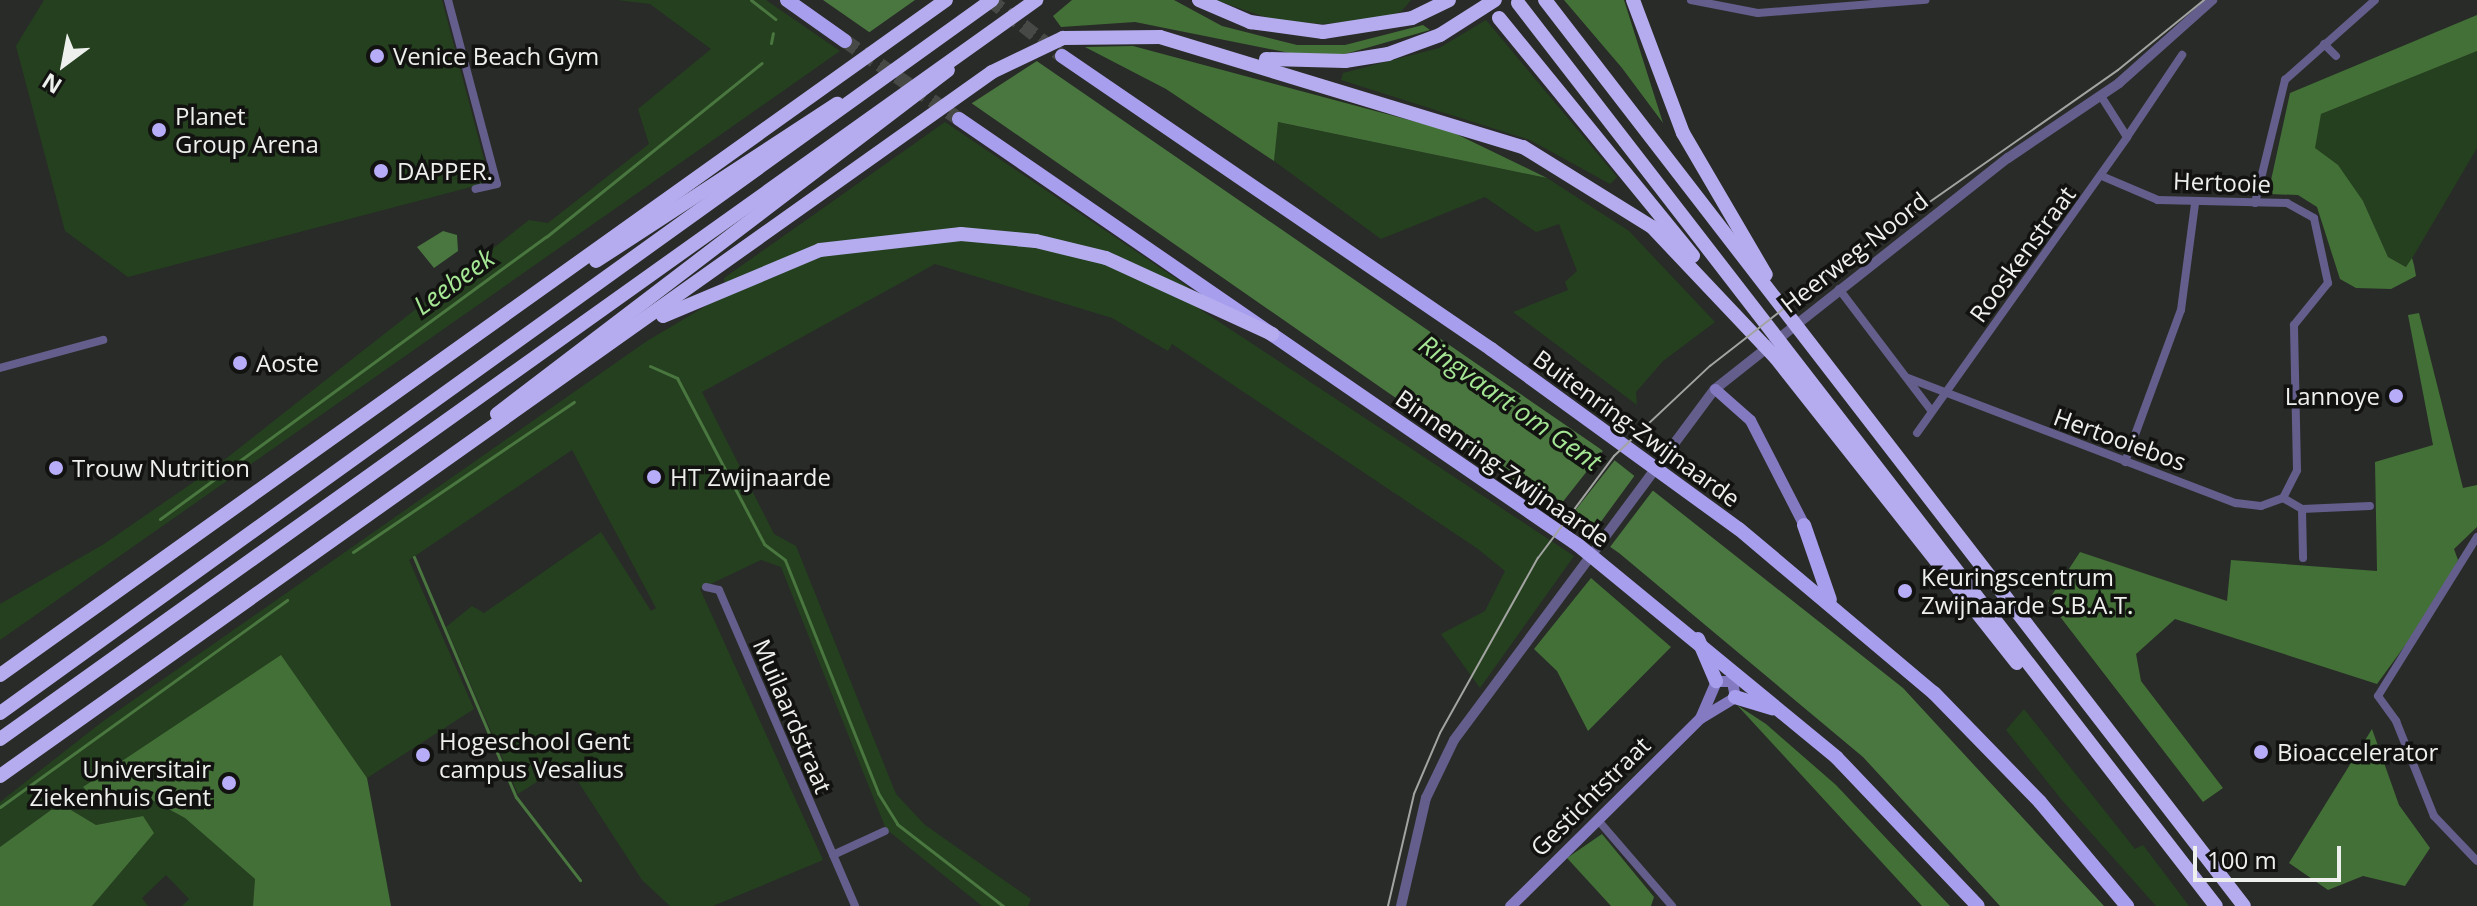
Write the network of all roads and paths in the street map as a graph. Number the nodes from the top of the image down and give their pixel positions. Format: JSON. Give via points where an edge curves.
{"nodes":[{"id":1,"x":448,"y":0,"type":"edge"},
{"id":2,"x":787,"y":0,"type":"edge"},
{"id":3,"x":992,"y":0,"type":"edge"},
{"id":4,"x":1036,"y":0,"type":"edge"},
{"id":5,"x":1199,"y":0,"type":"edge"},
{"id":6,"x":1449,"y":0,"type":"edge"},
{"id":7,"x":1495,"y":0,"type":"edge"},
{"id":8,"x":1545,"y":0,"type":"edge"},
{"id":9,"x":1633,"y":0,"type":"edge"},
{"id":10,"x":1691,"y":0,"type":"edge"},
{"id":11,"x":1925,"y":0,"type":"edge"},
{"id":12,"x":2212,"y":0,"type":"edge"},
{"id":13,"x":2375,"y":0,"type":"edge"},
{"id":14,"x":1900,"y":1,"type":"edge"},
{"id":15,"x":944,"y":2,"type":"edge"},
{"id":16,"x":1518,"y":3,"type":"dead end"},
{"id":17,"x":1499,"y":18,"type":"dead end"},
{"id":18,"x":845,"y":41,"type":"tunnel mouth"},
{"id":19,"x":2324,"y":44,"type":"junction"},
{"id":20,"x":2182,"y":55,"type":"dead end"},
{"id":21,"x":1062,"y":56,"type":"tunnel mouth"},
{"id":22,"x":1237,"y":56,"type":"junction"},
{"id":23,"x":2336,"y":56,"type":"dead end"},
{"id":24,"x":2101,"y":96,"type":"junction"},
{"id":25,"x":834,"y":110,"type":"junction"},
{"id":26,"x":959,"y":119,"type":"tunnel mouth"},
{"id":27,"x":863,"y":130,"type":"junction"},
{"id":28,"x":2127,"y":137,"type":"junction"},
{"id":29,"x":2104,"y":177,"type":"junction"},
{"id":30,"x":476,"y":189,"type":"dead end"},
{"id":31,"x":2255,"y":203,"type":"junction"},
{"id":32,"x":2195,"y":204,"type":"junction"},
{"id":33,"x":1839,"y":289,"type":"junction"},
{"id":34,"x":524,"y":304,"type":"junction"},
{"id":35,"x":1787,"y":315,"type":"junction"},
{"id":36,"x":1272,"y":334,"type":"junction"},
{"id":37,"x":623,"y":336,"type":"junction"},
{"id":38,"x":103,"y":340,"type":"dead end"},
{"id":39,"x":1776,"y":358,"type":"junction"},
{"id":40,"x":0,"y":368,"type":"edge"},
{"id":41,"x":1908,"y":378,"type":"junction"},
{"id":42,"x":1715,"y":389,"type":"junction"},
{"id":43,"x":1944,"y":393,"type":"junction"},
{"id":44,"x":1931,"y":410,"type":"junction"},
{"id":45,"x":1917,"y":433,"type":"dead end"},
{"id":46,"x":457,"y":448,"type":"junction"},
{"id":47,"x":2125,"y":462,"type":"junction"},
{"id":48,"x":2283,"y":498,"type":"junction"},
{"id":49,"x":2370,"y":506,"type":"dead end"},
{"id":50,"x":2302,"y":509,"type":"junction"},
{"id":51,"x":1804,"y":525,"type":"joint"},
{"id":52,"x":2477,"y":537,"type":"edge"},
{"id":53,"x":2303,"y":558,"type":"dead end"},
{"id":54,"x":706,"y":587,"type":"dead end"},
{"id":55,"x":1831,"y":603,"type":"junction"},
{"id":56,"x":1698,"y":639,"type":"junction"},
{"id":57,"x":0,"y":675,"type":"edge"},
{"id":58,"x":1716,"y":681,"type":"junction"},
{"id":59,"x":1735,"y":697,"type":"junction"},
{"id":60,"x":1784,"y":711,"type":"junction"},
{"id":61,"x":0,"y":713,"type":"edge"},
{"id":62,"x":1700,"y":718,"type":"junction"},
{"id":63,"x":2069,"y":718,"type":"junction"},
{"id":64,"x":0,"y":739,"type":"edge"},
{"id":65,"x":0,"y":776,"type":"edge"},
{"id":66,"x":1597,"y":819,"type":"junction"},
{"id":67,"x":885,"y":831,"type":"dead end"},
{"id":68,"x":833,"y":855,"type":"junction"},
{"id":69,"x":2477,"y":861,"type":"edge"},
{"id":70,"x":855,"y":906,"type":"edge"},
{"id":71,"x":1401,"y":906,"type":"edge"},
{"id":72,"x":1510,"y":906,"type":"edge"},
{"id":73,"x":1672,"y":906,"type":"edge"},
{"id":74,"x":1978,"y":906,"type":"edge"},
{"id":75,"x":2127,"y":906,"type":"edge"},
{"id":76,"x":2216,"y":906,"type":"edge"},
{"id":77,"x":2244,"y":906,"type":"edge"}],
"edges":[{"from":1,"to":30,"type":"street","via":[[497,184]]},
{"from":2,"to":18,"type":"highway"},
{"from":3,"to":25,"type":"highway"},
{"from":4,"to":27,"type":"highway"},
{"from":5,"to":6,"type":"highway","via":[[1250,22],[1298,31],[1412,18]]},
{"from":7,"to":22,"type":"highway","via":[[1440,35],[1345,61]]},
{"from":8,"to":35,"type":"highway"},
{"from":9,"to":35,"type":"highway","via":[[1683,133]]},
{"from":10,"to":14,"type":"street","via":[[1758,13]]},
{"from":11,"to":14,"type":"street"},
{"from":12,"to":24,"type":"street","name":"Heerweg-Noord"},
{"from":13,"to":19,"type":"street"},
{"from":15,"to":34,"type":"highway"},
{"from":16,"to":63,"type":"highway"},
{"from":17,"to":39,"type":"highway"},
{"from":19,"to":23,"type":"street"},
{"from":19,"to":31,"type":"street","via":[[2281,89]]},
{"from":20,"to":28,"type":"street","name":"Rooskenstraat"},
{"from":21,"to":55,"type":"highway","name":"Buitenring-Zwijnaarde","via":[[1605,429]]},
{"from":22,"to":37,"type":"highway","via":[[1134,34],[1046,43],[888,146]]},
{"from":22,"to":39,"type":"highway","via":[[1523,147],[1561,167],[1652,227]]},
{"from":24,"to":28,"type":"street"},
{"from":24,"to":33,"type":"street","name":"Heerweg-Noord"},
{"from":25,"to":34,"type":"highway"},
{"from":25,"to":61,"type":"highway"},
{"from":26,"to":36,"type":"highway","name":"Binnenring-Zwijnaarde"},
{"from":27,"to":46,"type":"highway"},
{"from":27,"to":64,"type":"highway"},
{"from":28,"to":29,"type":"street","name":"Rooskenstraat"},
{"from":29,"to":32,"type":"street","name":"Hertooie","via":[[2141,195]]},
{"from":29,"to":43,"type":"street","name":"Rooskenstraat"},
{"from":31,"to":32,"type":"street","name":"Hertooie"},
{"from":31,"to":48,"type":"street","name":"Hertooie","via":[[2296,206],[2314,218],[2326,289],[2294,325],[2297,470]]},
{"from":32,"to":47,"type":"street","via":[[2181,310]]},
{"from":33,"to":41,"type":"street"},
{"from":33,"to":42,"type":"street","name":"Heerweg-Noord"},
{"from":34,"to":57,"type":"highway"},
{"from":35,"to":77,"type":"highway"},
{"from":36,"to":37,"type":"highway","via":[[1106,258],[1036,241],[961,234],[918,235],[776,263]]},
{"from":36,"to":56,"type":"highway","name":"Binnenring-Zwijnaarde","via":[[1567,537]]},
{"from":37,"to":46,"type":"highway"},
{"from":38,"to":40,"type":"street"},
{"from":39,"to":63,"type":"highway","via":[[2006,652]]},
{"from":41,"to":43,"type":"street"},
{"from":41,"to":44,"type":"street"},
{"from":42,"to":51,"type":"main road","via":[[1750,420]]},
{"from":42,"to":71,"type":"street","name":"Heerweg-Noord","via":[[1567,583],[1446,754],[1418,824]]},
{"from":43,"to":44,"type":"street","name":"Rooskenstraat"},
{"from":43,"to":47,"type":"street","name":"Hertooiebos"},
{"from":44,"to":45,"type":"street","name":"Rooskenstraat"},
{"from":46,"to":65,"type":"highway"},
{"from":47,"to":48,"type":"street","name":"Hertooiebos","via":[[2249,506]]},
{"from":48,"to":50,"type":"street"},
{"from":49,"to":50,"type":"street"},
{"from":50,"to":53,"type":"street"},
{"from":51,"to":55,"type":"highway"},
{"from":52,"to":69,"type":"street","via":[[2378,696],[2396,721],[2434,816]]},
{"from":54,"to":68,"type":"street","name":"Muilaardstraat","via":[[722,588]]},
{"from":55,"to":75,"type":"highway","name":"Buitenring-Zwijnaarde","via":[[1981,739]]},
{"from":56,"to":58,"type":"highway"},
{"from":56,"to":60,"type":"highway","name":"Binnenring-Zwijnaarde"},
{"from":58,"to":59,"type":"main road","via":[[1732,681]]},
{"from":58,"to":62,"type":"main road","name":"Gestichtstraat"},
{"from":59,"to":60,"type":"highway"},
{"from":59,"to":62,"type":"main road","name":"Gestichtstraat"},
{"from":60,"to":74,"type":"highway","name":"Binnenring-Zwijnaarde","via":[[1888,807]]},
{"from":62,"to":66,"type":"main road","name":"Gestichtstraat"},
{"from":63,"to":76,"type":"highway"},
{"from":66,"to":72,"type":"main road","name":"Gestichtstraat"},
{"from":66,"to":73,"type":"street"},
{"from":67,"to":68,"type":"street"},
{"from":68,"to":70,"type":"street","name":"Muilaardstraat"}]}
